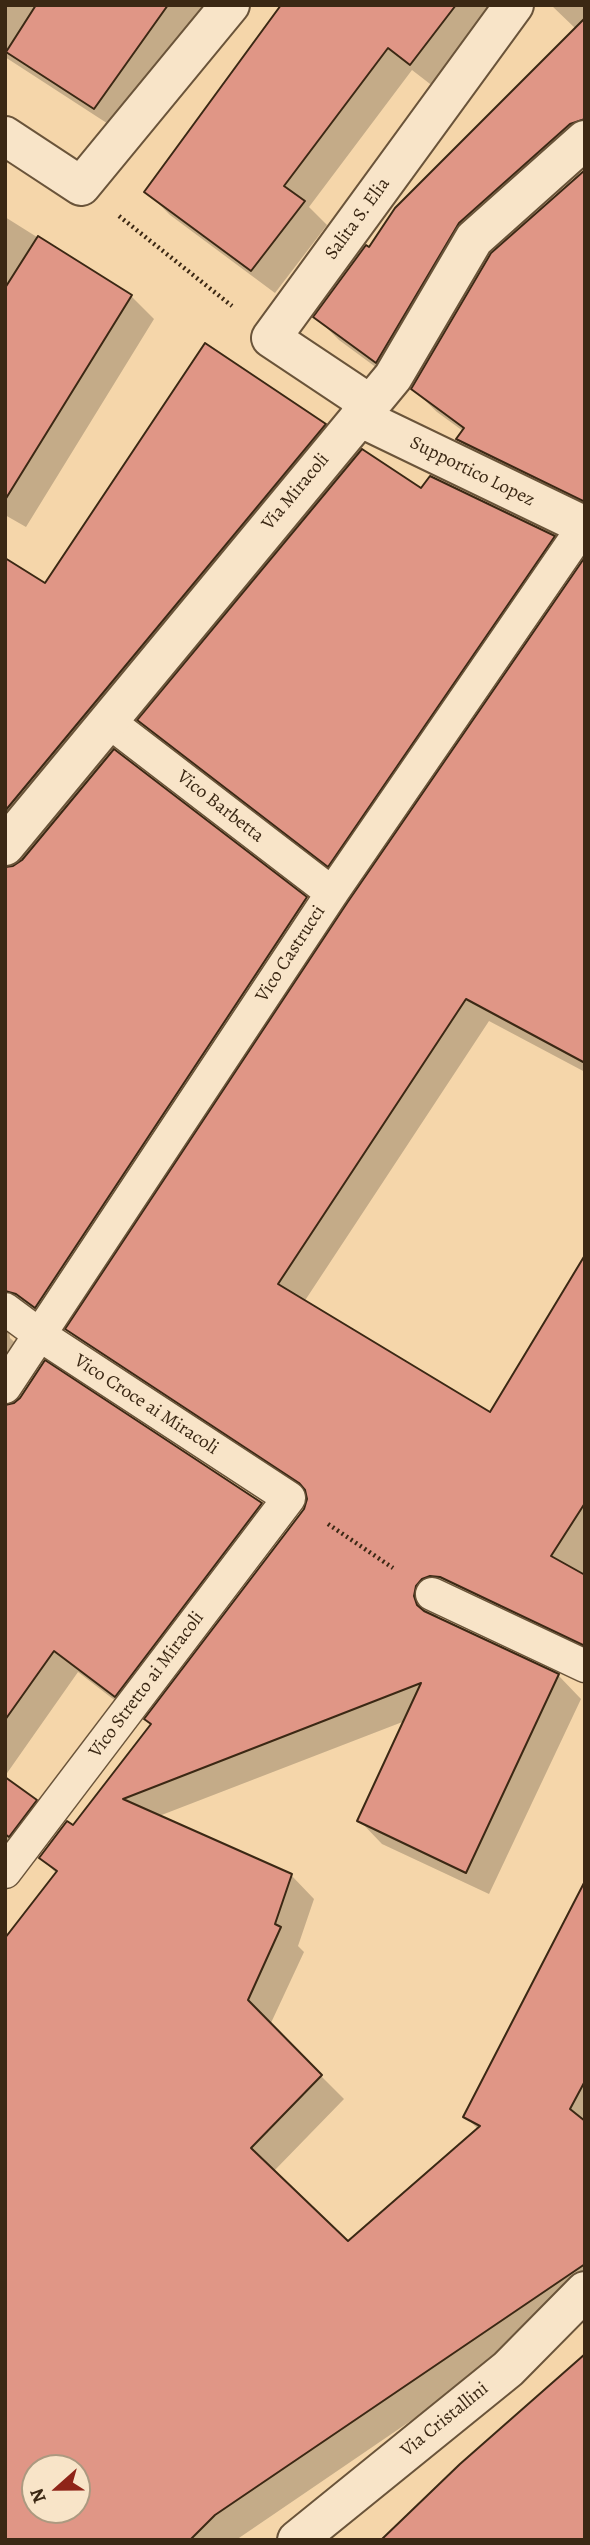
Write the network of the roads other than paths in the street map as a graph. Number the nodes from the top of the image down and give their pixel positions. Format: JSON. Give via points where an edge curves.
{"nodes":[{"id":1,"x":230,"y":5,"type":"edge"},
{"id":2,"x":514,"y":5,"type":"edge"},
{"id":3,"x":5,"y":136,"type":"edge"},
{"id":4,"x":585,"y":141,"type":"edge"},
{"id":5,"x":364,"y":410,"type":"junction"},
{"id":6,"x":584,"y":526,"type":"edge"},
{"id":7,"x":108,"y":721,"type":"junction"},
{"id":8,"x":5,"y":846,"type":"edge"},
{"id":9,"x":332,"y":892,"type":"junction"},
{"id":10,"x":5,"y":1309,"type":"edge"},
{"id":11,"x":40,"y":1335,"type":"junction"},
{"id":12,"x":5,"y":1387,"type":"edge"},
{"id":13,"x":289,"y":1498,"type":"joint"},
{"id":14,"x":432,"y":1594,"type":"road end"},
{"id":15,"x":585,"y":1666,"type":"edge"},
{"id":16,"x":5,"y":1872,"type":"edge"},
{"id":17,"x":585,"y":2291,"type":"edge"},
{"id":18,"x":297,"y":2540,"type":"edge"}],
"edges":[{"from":1,"to":3,"type":"street","via":[[81,186]]},
{"from":2,"to":5,"type":"street","name":"Salita S. Elia","via":[[271,338]]},
{"from":4,"to":5,"type":"street","name":"Via Miracoli","via":[[474,239],[393,377]]},
{"from":5,"to":6,"type":"street","name":"Supportico Lopez"},
{"from":5,"to":7,"type":"street","name":"Via Miracoli"},
{"from":6,"to":9,"type":"lane","name":"Vico Castrucci"},
{"from":7,"to":8,"type":"street","name":"Via Miracoli"},
{"from":7,"to":9,"type":"lane","name":"Vico Barbetta"},
{"from":9,"to":11,"type":"lane","name":"Vico Castrucci"},
{"from":10,"to":11,"type":"lane","name":"Vico Croce ai Miracoli"},
{"from":11,"to":12,"type":"lane","name":"Vico Castrucci"},
{"from":11,"to":13,"type":"lane","name":"Vico Croce ai Miracoli"},
{"from":13,"to":16,"type":"lane","name":"Vico Stretto ai Miracoli"},
{"from":14,"to":15,"type":"lane"},
{"from":17,"to":18,"type":"street","name":"Via Cristallini","via":[[508,2369]]}]}
